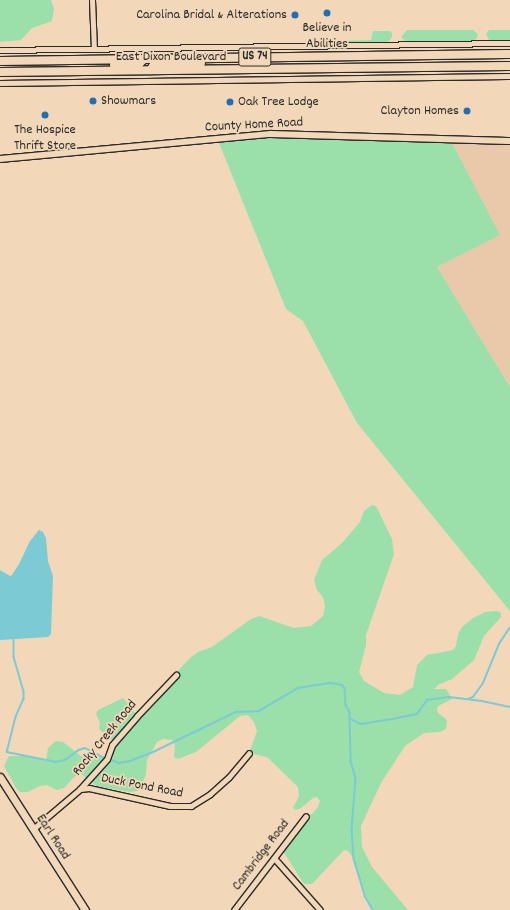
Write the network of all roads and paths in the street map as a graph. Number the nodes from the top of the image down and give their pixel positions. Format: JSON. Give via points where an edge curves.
{"nodes":[{"id":1,"x":92,"y":0,"type":"edge"},
{"id":2,"x":510,"y":43,"type":"edge"},
{"id":3,"x":400,"y":44,"type":"junction"},
{"id":4,"x":145,"y":48,"type":"junction"},
{"id":5,"x":94,"y":49,"type":"junction"},
{"id":6,"x":0,"y":50,"type":"edge"},
{"id":7,"x":510,"y":54,"type":"edge"},
{"id":8,"x":399,"y":55,"type":"junction"},
{"id":9,"x":145,"y":58,"type":"junction"},
{"id":10,"x":223,"y":58,"type":"junction"},
{"id":11,"x":0,"y":61,"type":"edge"},
{"id":12,"x":510,"y":66,"type":"edge"},
{"id":13,"x":76,"y":70,"type":"junction"},
{"id":14,"x":151,"y":70,"type":"junction"},
{"id":15,"x":0,"y":72,"type":"edge"},
{"id":16,"x":510,"y":76,"type":"edge"},
{"id":17,"x":151,"y":81,"type":"junction"},
{"id":18,"x":0,"y":83,"type":"edge"},
{"id":19,"x":510,"y":141,"type":"edge"},
{"id":20,"x":0,"y":160,"type":"edge"},
{"id":21,"x":176,"y":675,"type":"dead end"},
{"id":22,"x":249,"y":753,"type":"dead end"},
{"id":23,"x":0,"y":777,"type":"edge"},
{"id":24,"x":80,"y":789,"type":"junction"},
{"id":25,"x":306,"y":816,"type":"dead end"},
{"id":26,"x":33,"y":829,"type":"junction"},
{"id":27,"x":274,"y":858,"type":"junction"},
{"id":28,"x":85,"y":910,"type":"edge"},
{"id":29,"x":234,"y":910,"type":"edge"},
{"id":30,"x":320,"y":910,"type":"edge"}],
"edges":[{"from":1,"to":5,"type":"street"},
{"from":2,"to":3,"type":"street","name":"East Dixon Boulevard"},
{"from":3,"to":4,"type":"street","name":"East Dixon Boulevard"},
{"from":3,"to":8,"type":"street"},
{"from":4,"to":5,"type":"street","name":"East Dixon Boulevard"},
{"from":4,"to":9,"type":"street","name":"East Dixon Boulevard"},
{"from":5,"to":6,"type":"street","name":"East Dixon Boulevard"},
{"from":7,"to":8,"type":"highway","name":"East Dixon Boulevard","number":"US 74"},
{"from":8,"to":10,"type":"highway","name":"East Dixon Boulevard","number":"US 74"},
{"from":9,"to":10,"type":"highway","name":"East Dixon Boulevard","number":"US 74"},
{"from":9,"to":11,"type":"highway","name":"East Dixon Boulevard","number":"US 74"},
{"from":9,"to":13,"type":"highway","via":[[140,64],[98,65]]},
{"from":10,"to":14,"type":"highway","via":[[206,62],[155,64]]},
{"from":12,"to":14,"type":"highway","name":"East Dixon Boulevard","number":"US 74"},
{"from":13,"to":14,"type":"highway","name":"East Dixon Boulevard","number":"US 74"},
{"from":13,"to":15,"type":"highway","name":"East Dixon Boulevard","number":"US 74"},
{"from":14,"to":17,"type":"street"},
{"from":16,"to":17,"type":"street","name":"East Dixon Boulevard"},
{"from":17,"to":18,"type":"street","name":"East Dixon Boulevard"},
{"from":19,"to":20,"type":"street","name":"County Home Road","via":[[271,134]]},
{"from":21,"to":24,"type":"street","name":"Rocky Creek Road","via":[[112,745],[107,759]]},
{"from":22,"to":24,"type":"street","name":"Duck Pond Road","via":[[210,794],[191,806],[170,806],[89,788]]},
{"from":23,"to":26,"type":"main road","name":"Earl Road"},
{"from":24,"to":26,"type":"street","name":"Rocky Creek Road"},
{"from":25,"to":27,"type":"street","name":"Cambridge Road"},
{"from":26,"to":28,"type":"main road","name":"Earl Road"},
{"from":27,"to":29,"type":"street","name":"Cambridge Road"},
{"from":27,"to":30,"type":"street"}]}
